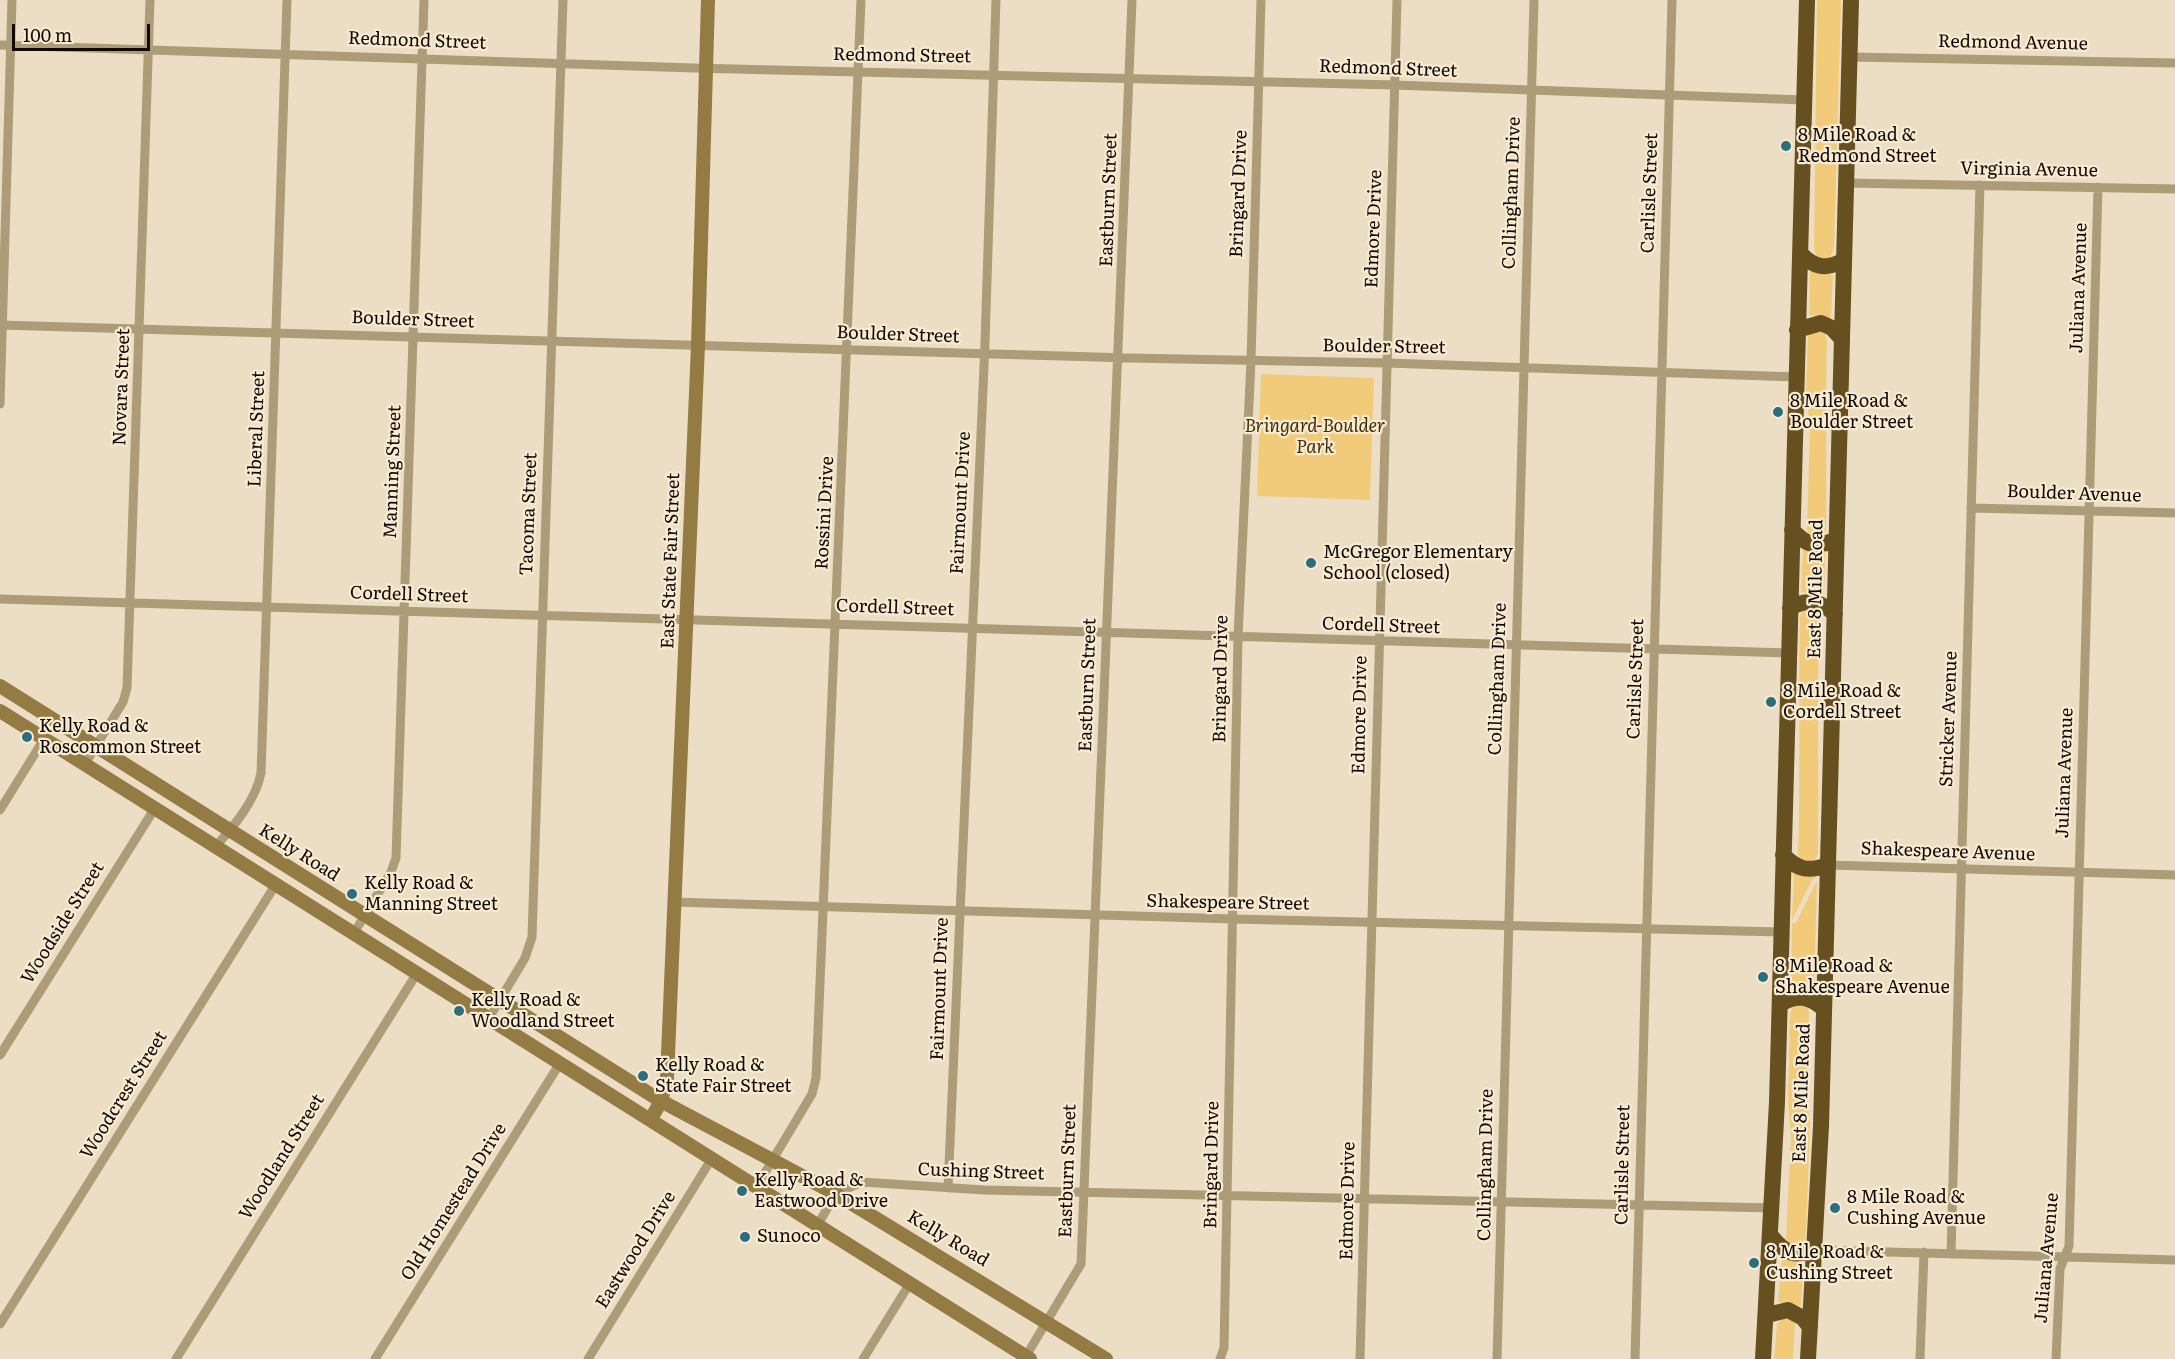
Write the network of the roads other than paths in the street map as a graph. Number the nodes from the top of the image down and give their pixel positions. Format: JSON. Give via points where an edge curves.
{"nodes":[{"id":1,"x":12,"y":0,"type":"edge"},
{"id":2,"x":150,"y":0,"type":"edge"},
{"id":3,"x":287,"y":0,"type":"edge"},
{"id":4,"x":424,"y":0,"type":"edge"},
{"id":5,"x":563,"y":0,"type":"edge"},
{"id":6,"x":708,"y":0,"type":"edge"},
{"id":7,"x":861,"y":0,"type":"edge"},
{"id":8,"x":996,"y":0,"type":"edge"},
{"id":9,"x":1132,"y":0,"type":"edge"},
{"id":10,"x":1261,"y":0,"type":"edge"},
{"id":11,"x":1397,"y":0,"type":"edge"},
{"id":12,"x":1534,"y":0,"type":"edge"},
{"id":13,"x":1672,"y":0,"type":"edge"},
{"id":14,"x":1807,"y":0,"type":"edge"},
{"id":15,"x":1851,"y":0,"type":"edge"},
{"id":16,"x":0,"y":45,"type":"edge"},
{"id":17,"x":11,"y":46,"type":"junction"},
{"id":18,"x":148,"y":50,"type":"junction"},
{"id":19,"x":286,"y":54,"type":"junction"},
{"id":20,"x":1850,"y":57,"type":"junction"},
{"id":21,"x":423,"y":58,"type":"junction"},
{"id":22,"x":561,"y":62,"type":"junction"},
{"id":23,"x":2175,"y":63,"type":"edge"},
{"id":24,"x":707,"y":68,"type":"junction"},
{"id":25,"x":860,"y":72,"type":"junction"},
{"id":26,"x":995,"y":74,"type":"junction"},
{"id":27,"x":1130,"y":78,"type":"junction"},
{"id":28,"x":1259,"y":81,"type":"junction"},
{"id":29,"x":1394,"y":85,"type":"junction"},
{"id":30,"x":1531,"y":90,"type":"junction"},
{"id":31,"x":1669,"y":94,"type":"junction"},
{"id":32,"x":1804,"y":100,"type":"junction"},
{"id":33,"x":1846,"y":183,"type":"junction"},
{"id":34,"x":1980,"y":185,"type":"junction"},
{"id":35,"x":2098,"y":187,"type":"junction"},
{"id":36,"x":2175,"y":189,"type":"edge"},
{"id":37,"x":1800,"y":253,"type":"junction"},
{"id":38,"x":1844,"y":260,"type":"junction"},
{"id":39,"x":1,"y":325,"type":"edge"},
{"id":40,"x":140,"y":329,"type":"junction"},
{"id":41,"x":1797,"y":330,"type":"junction"},
{"id":42,"x":277,"y":333,"type":"junction"},
{"id":43,"x":414,"y":337,"type":"junction"},
{"id":44,"x":1842,"y":339,"type":"junction"},
{"id":45,"x":552,"y":341,"type":"junction"},
{"id":46,"x":698,"y":345,"type":"junction"},
{"id":47,"x":849,"y":350,"type":"junction"},
{"id":48,"x":984,"y":354,"type":"junction"},
{"id":49,"x":1120,"y":358,"type":"junction"},
{"id":50,"x":1251,"y":361,"type":"junction"},
{"id":51,"x":1387,"y":363,"type":"junction"},
{"id":52,"x":1524,"y":368,"type":"junction"},
{"id":53,"x":1661,"y":373,"type":"junction"},
{"id":54,"x":1796,"y":378,"type":"junction"},
{"id":55,"x":0,"y":404,"type":"edge"},
{"id":56,"x":1971,"y":508,"type":"junction"},
{"id":57,"x":2089,"y":511,"type":"junction"},
{"id":58,"x":2175,"y":513,"type":"edge"},
{"id":59,"x":1792,"y":530,"type":"junction"},
{"id":60,"x":1836,"y":538,"type":"junction"},
{"id":61,"x":0,"y":598,"type":"edge"},
{"id":62,"x":131,"y":601,"type":"junction"},
{"id":63,"x":268,"y":607,"type":"junction"},
{"id":64,"x":1790,"y":608,"type":"junction"},
{"id":65,"x":405,"y":611,"type":"junction"},
{"id":66,"x":1834,"y":614,"type":"junction"},
{"id":67,"x":542,"y":615,"type":"junction"},
{"id":68,"x":687,"y":619,"type":"junction"},
{"id":69,"x":836,"y":622,"type":"junction"},
{"id":70,"x":972,"y":627,"type":"junction"},
{"id":71,"x":1106,"y":632,"type":"junction"},
{"id":72,"x":1238,"y":637,"type":"junction"},
{"id":73,"x":1379,"y":643,"type":"junction"},
{"id":74,"x":1516,"y":645,"type":"junction"},
{"id":75,"x":1653,"y":650,"type":"junction"},
{"id":76,"x":1789,"y":653,"type":"junction"},
{"id":77,"x":0,"y":686,"type":"edge"},
{"id":78,"x":0,"y":711,"type":"edge"},
{"id":79,"x":44,"y":739,"type":"junction"},
{"id":80,"x":96,"y":746,"type":"junction"},
{"id":81,"x":85,"y":764,"type":"junction"},
{"id":82,"x":155,"y":808,"type":"junction"},
{"id":83,"x":0,"y":810,"type":"edge"},
{"id":84,"x":230,"y":831,"type":"junction"},
{"id":85,"x":216,"y":846,"type":"junction"},
{"id":86,"x":1783,"y":855,"type":"junction"},
{"id":87,"x":1828,"y":865,"type":"junction"},
{"id":88,"x":1961,"y":869,"type":"junction"},
{"id":89,"x":2078,"y":872,"type":"junction"},
{"id":90,"x":2175,"y":875,"type":"edge"},
{"id":91,"x":276,"y":884,"type":"junction"},
{"id":92,"x":674,"y":902,"type":"junction"},
{"id":93,"x":824,"y":908,"type":"junction"},
{"id":94,"x":959,"y":911,"type":"junction"},
{"id":95,"x":365,"y":916,"type":"junction"},
{"id":96,"x":1095,"y":916,"type":"junction"},
{"id":97,"x":1233,"y":920,"type":"junction"},
{"id":98,"x":1371,"y":923,"type":"junction"},
{"id":99,"x":1507,"y":926,"type":"junction"},
{"id":100,"x":1645,"y":928,"type":"junction"},
{"id":101,"x":1782,"y":932,"type":"junction"},
{"id":102,"x":354,"y":933,"type":"junction"},
{"id":103,"x":417,"y":972,"type":"junction"},
{"id":104,"x":500,"y":1001,"type":"junction"},
{"id":105,"x":1780,"y":1004,"type":"junction"},
{"id":106,"x":1824,"y":1009,"type":"junction"},
{"id":107,"x":489,"y":1018,"type":"junction"},
{"id":108,"x":0,"y":1055,"type":"edge"},
{"id":109,"x":560,"y":1063,"type":"junction"},
{"id":110,"x":661,"y":1101,"type":"junction"},
{"id":111,"x":651,"y":1119,"type":"junction"},
{"id":112,"x":712,"y":1158,"type":"junction"},
{"id":113,"x":774,"y":1160,"type":"junction"},
{"id":114,"x":757,"y":1186,"type":"junction"},
{"id":115,"x":948,"y":1188,"type":"junction"},
{"id":116,"x":1084,"y":1192,"type":"junction"},
{"id":117,"x":836,"y":1194,"type":"junction"},
{"id":118,"x":1228,"y":1196,"type":"junction"},
{"id":119,"x":1364,"y":1199,"type":"junction"},
{"id":120,"x":1502,"y":1202,"type":"junction"},
{"id":121,"x":1639,"y":1205,"type":"junction"},
{"id":122,"x":1773,"y":1208,"type":"junction"},
{"id":123,"x":818,"y":1224,"type":"junction"},
{"id":124,"x":1772,"y":1237,"type":"junction"},
{"id":125,"x":1816,"y":1250,"type":"junction"},
{"id":126,"x":1924,"y":1252,"type":"junction"},
{"id":127,"x":1951,"y":1254,"type":"junction"},
{"id":128,"x":2063,"y":1258,"type":"junction"},
{"id":129,"x":2175,"y":1260,"type":"edge"},
{"id":130,"x":910,"y":1283,"type":"junction"},
{"id":131,"x":1767,"y":1315,"type":"junction"},
{"id":132,"x":1047,"y":1322,"type":"junction"},
{"id":133,"x":0,"y":1324,"type":"edge"},
{"id":134,"x":1810,"y":1327,"type":"junction"},
{"id":135,"x":1028,"y":1358,"type":"edge"},
{"id":136,"x":176,"y":1359,"type":"edge"},
{"id":137,"x":375,"y":1359,"type":"edge"},
{"id":138,"x":588,"y":1359,"type":"edge"},
{"id":139,"x":863,"y":1359,"type":"edge"},
{"id":140,"x":1106,"y":1359,"type":"edge"},
{"id":141,"x":1220,"y":1359,"type":"edge"},
{"id":142,"x":1360,"y":1359,"type":"edge"},
{"id":143,"x":1497,"y":1359,"type":"edge"},
{"id":144,"x":1635,"y":1359,"type":"edge"},
{"id":145,"x":1763,"y":1359,"type":"edge"},
{"id":146,"x":1808,"y":1359,"type":"edge"},
{"id":147,"x":1920,"y":1359,"type":"edge"},
{"id":148,"x":2056,"y":1359,"type":"edge"}],
"edges":[{"from":1,"to":17,"type":"street"},
{"from":2,"to":18,"type":"street","name":"Novara Street"},
{"from":3,"to":19,"type":"street","name":"Liberal Street"},
{"from":4,"to":21,"type":"street","name":"Manning Street"},
{"from":5,"to":22,"type":"street","name":"Tacoma Street"},
{"from":6,"to":24,"type":"street","name":"East State Fair Street"},
{"from":7,"to":25,"type":"street","name":"Rossini Drive"},
{"from":8,"to":26,"type":"street","name":"Fairmount Drive"},
{"from":9,"to":27,"type":"street","name":"Eastburn Street"},
{"from":10,"to":28,"type":"street","name":"Bringard Drive"},
{"from":11,"to":29,"type":"street","name":"Edmore Drive"},
{"from":12,"to":30,"type":"street","name":"Collingham Drive"},
{"from":13,"to":31,"type":"street","name":"Carlisle Street"},
{"from":14,"to":32,"type":"highway","name":"East 8 Mile Road"},
{"from":15,"to":20,"type":"highway","name":"East 8 Mile Road"},
{"from":16,"to":17,"type":"street","name":"Redmond Street"},
{"from":17,"to":18,"type":"street","name":"Redmond Street"},
{"from":17,"to":39,"type":"street"},
{"from":18,"to":19,"type":"street","name":"Redmond Street"},
{"from":18,"to":40,"type":"street","name":"Novara Street"},
{"from":19,"to":21,"type":"street","name":"Redmond Street"},
{"from":19,"to":42,"type":"street","name":"Liberal Street"},
{"from":20,"to":23,"type":"street","name":"Redmond Avenue"},
{"from":20,"to":33,"type":"highway","name":"East 8 Mile Road"},
{"from":21,"to":22,"type":"street","name":"Redmond Street"},
{"from":21,"to":43,"type":"street","name":"Manning Street"},
{"from":22,"to":24,"type":"street","name":"Redmond Street"},
{"from":22,"to":45,"type":"street","name":"Tacoma Street"},
{"from":24,"to":25,"type":"street","name":"Redmond Street"},
{"from":24,"to":46,"type":"street","name":"East State Fair Street"},
{"from":25,"to":26,"type":"street","name":"Redmond Street"},
{"from":25,"to":47,"type":"street","name":"Rossini Drive"},
{"from":26,"to":27,"type":"street","name":"Redmond Street"},
{"from":26,"to":48,"type":"street","name":"Fairmount Drive"},
{"from":27,"to":28,"type":"street","name":"Redmond Street"},
{"from":27,"to":49,"type":"street","name":"Eastburn Street"},
{"from":28,"to":29,"type":"street","name":"Redmond Street"},
{"from":28,"to":50,"type":"street","name":"Bringard Drive"},
{"from":29,"to":30,"type":"street","name":"Redmond Street"},
{"from":29,"to":51,"type":"street","name":"Edmore Drive"},
{"from":30,"to":31,"type":"street","name":"Redmond Street"},
{"from":30,"to":52,"type":"street","name":"Collingham Drive"},
{"from":31,"to":32,"type":"street","name":"Redmond Street"},
{"from":31,"to":53,"type":"street","name":"Carlisle Street"},
{"from":32,"to":37,"type":"highway","name":"East 8 Mile Road"},
{"from":33,"to":34,"type":"street","name":"Virginia Avenue"},
{"from":33,"to":38,"type":"highway","name":"East 8 Mile Road"},
{"from":34,"to":35,"type":"street","name":"Virginia Avenue"},
{"from":34,"to":56,"type":"street","name":"Stricker Avenue"},
{"from":35,"to":36,"type":"street","name":"Virginia Avenue"},
{"from":35,"to":57,"type":"street","name":"Juliana Avenue"},
{"from":37,"to":38,"type":"highway","via":[[1818,267]]},
{"from":37,"to":41,"type":"highway","name":"East 8 Mile Road"},
{"from":38,"to":44,"type":"highway","name":"East 8 Mile Road"},
{"from":39,"to":40,"type":"street","name":"Boulder Street"},
{"from":39,"to":55,"type":"street"},
{"from":40,"to":42,"type":"street","name":"Boulder Street"},
{"from":40,"to":62,"type":"street","name":"Novara Street"},
{"from":41,"to":44,"type":"highway","via":[[1821,322]]},
{"from":41,"to":54,"type":"highway","name":"East 8 Mile Road"},
{"from":42,"to":43,"type":"street","name":"Boulder Street"},
{"from":42,"to":63,"type":"street","name":"Liberal Street"},
{"from":43,"to":45,"type":"street","name":"Boulder Street"},
{"from":43,"to":65,"type":"street","name":"Manning Street"},
{"from":44,"to":60,"type":"highway","name":"East 8 Mile Road"},
{"from":45,"to":46,"type":"street","name":"Boulder Street"},
{"from":45,"to":67,"type":"street","name":"Tacoma Street"},
{"from":46,"to":47,"type":"street","name":"Boulder Street"},
{"from":46,"to":68,"type":"street","name":"East State Fair Street"},
{"from":47,"to":48,"type":"street","name":"Boulder Street"},
{"from":47,"to":69,"type":"street","name":"Rossini Drive"},
{"from":48,"to":49,"type":"street","name":"Boulder Street"},
{"from":48,"to":70,"type":"street","name":"Fairmount Drive"},
{"from":49,"to":50,"type":"street","name":"Boulder Street"},
{"from":49,"to":71,"type":"street","name":"Eastburn Street"},
{"from":50,"to":51,"type":"street","name":"Boulder Street"},
{"from":50,"to":72,"type":"street","name":"Bringard Drive"},
{"from":51,"to":52,"type":"street","name":"Boulder Street"},
{"from":51,"to":73,"type":"street","name":"Edmore Drive"},
{"from":52,"to":53,"type":"street","name":"Boulder Street"},
{"from":52,"to":74,"type":"street","name":"Collingham Drive"},
{"from":53,"to":54,"type":"street","name":"Boulder Street"},
{"from":53,"to":75,"type":"street","name":"Carlisle Street"},
{"from":54,"to":59,"type":"highway","name":"East 8 Mile Road"},
{"from":56,"to":57,"type":"street","name":"Boulder Avenue"},
{"from":56,"to":88,"type":"street","name":"Stricker Avenue"},
{"from":57,"to":58,"type":"street","name":"Boulder Avenue"},
{"from":57,"to":89,"type":"street","name":"Juliana Avenue"},
{"from":59,"to":60,"type":"highway","via":[[1815,546]]},
{"from":59,"to":64,"type":"highway","name":"East 8 Mile Road"},
{"from":60,"to":66,"type":"highway","name":"East 8 Mile Road"},
{"from":61,"to":62,"type":"street","name":"Cordell Street"},
{"from":62,"to":63,"type":"street","name":"Cordell Street"},
{"from":62,"to":80,"type":"street","name":"Novara Street","via":[[126,694]]},
{"from":63,"to":65,"type":"street","name":"Cordell Street"},
{"from":63,"to":84,"type":"street","name":"Liberal Street","via":[[261,773],[257,788]]},
{"from":64,"to":66,"type":"highway","via":[[1812,601]]},
{"from":64,"to":76,"type":"highway","name":"East 8 Mile Road"},
{"from":65,"to":67,"type":"street","name":"Cordell Street"},
{"from":65,"to":95,"type":"street","name":"Manning Street","via":[[396,858]]},
{"from":66,"to":87,"type":"highway","name":"East 8 Mile Road"},
{"from":67,"to":68,"type":"street","name":"Cordell Street"},
{"from":67,"to":104,"type":"street","name":"Tacoma Street","via":[[531,942]]},
{"from":68,"to":69,"type":"street","name":"Cordell Street"},
{"from":68,"to":92,"type":"street","name":"East State Fair Street"},
{"from":69,"to":70,"type":"street","name":"Cordell Street"},
{"from":69,"to":93,"type":"street","name":"Rossini Drive"},
{"from":70,"to":71,"type":"street","name":"Cordell Street"},
{"from":70,"to":94,"type":"street","name":"Fairmount Drive"},
{"from":71,"to":72,"type":"street","name":"Cordell Street"},
{"from":71,"to":96,"type":"street","name":"Eastburn Street"},
{"from":72,"to":73,"type":"street","name":"Cordell Street"},
{"from":72,"to":97,"type":"street","name":"Bringard Drive"},
{"from":73,"to":74,"type":"street","name":"Cordell Street"},
{"from":73,"to":98,"type":"street","name":"Edmore Drive"},
{"from":74,"to":75,"type":"street","name":"Cordell Street"},
{"from":74,"to":99,"type":"street","name":"Collingham Drive"},
{"from":75,"to":76,"type":"street","name":"Cordell Street"},
{"from":75,"to":100,"type":"street","name":"Carlisle Street"},
{"from":76,"to":86,"type":"highway","name":"East 8 Mile Road"},
{"from":77,"to":80,"type":"street","name":"Kelly Road"},
{"from":78,"to":79,"type":"street"},
{"from":79,"to":81,"type":"street"},
{"from":79,"to":83,"type":"street"},
{"from":80,"to":81,"type":"street","name":"Novara Street"},
{"from":80,"to":84,"type":"street","name":"Kelly Road"},
{"from":81,"to":82,"type":"street"},
{"from":82,"to":85,"type":"street"},
{"from":82,"to":108,"type":"street","name":"Woodside Street"},
{"from":84,"to":85,"type":"street","name":"Liberal Street"},
{"from":84,"to":95,"type":"street","name":"Kelly Road"},
{"from":85,"to":91,"type":"street"},
{"from":86,"to":87,"type":"highway","via":[[1806,870]]},
{"from":86,"to":101,"type":"highway","name":"East 8 Mile Road"},
{"from":87,"to":88,"type":"street","name":"Shakespeare Avenue"},
{"from":87,"to":106,"type":"highway","name":"East 8 Mile Road"},
{"from":88,"to":89,"type":"street","name":"Shakespeare Avenue"},
{"from":88,"to":127,"type":"street","name":"Stricker Avenue"},
{"from":89,"to":90,"type":"street","name":"Shakespeare Avenue"},
{"from":89,"to":128,"type":"street","name":"Juliana Avenue","via":[[2069,1246]]},
{"from":91,"to":102,"type":"street"},
{"from":91,"to":133,"type":"street","name":"Woodcrest Street"},
{"from":92,"to":93,"type":"street","name":"Shakespeare Street"},
{"from":92,"to":110,"type":"street","name":"East State Fair Street","via":[[667,1078]]},
{"from":93,"to":94,"type":"street","name":"Shakespeare Street"},
{"from":93,"to":113,"type":"street","name":"Rossini Drive","via":[[815,1085]]},
{"from":94,"to":96,"type":"street","name":"Shakespeare Street"},
{"from":94,"to":115,"type":"street","name":"Fairmount Drive"},
{"from":95,"to":102,"type":"street","name":"Manning Street"},
{"from":95,"to":104,"type":"street","name":"Kelly Road"},
{"from":96,"to":97,"type":"street","name":"Shakespeare Street"},
{"from":96,"to":116,"type":"street","name":"Eastburn Street"},
{"from":97,"to":98,"type":"street","name":"Shakespeare Street"},
{"from":97,"to":118,"type":"street","name":"Bringard Drive"},
{"from":98,"to":99,"type":"street","name":"Shakespeare Street"},
{"from":98,"to":119,"type":"street","name":"Edmore Drive"},
{"from":99,"to":100,"type":"street","name":"Shakespeare Street"},
{"from":99,"to":120,"type":"street","name":"Collingham Drive"},
{"from":100,"to":101,"type":"street","name":"Shakespeare Street"},
{"from":100,"to":121,"type":"street","name":"Carlisle Street"},
{"from":101,"to":105,"type":"highway","name":"East 8 Mile Road"},
{"from":102,"to":103,"type":"street"},
{"from":103,"to":107,"type":"street"},
{"from":103,"to":136,"type":"street","name":"Woodland Street"},
{"from":104,"to":107,"type":"street","name":"Tacoma Street"},
{"from":104,"to":110,"type":"street","name":"Kelly Road"},
{"from":105,"to":106,"type":"highway","via":[[1802,997]]},
{"from":105,"to":122,"type":"highway","name":"East 8 Mile Road"},
{"from":106,"to":125,"type":"highway","name":"East 8 Mile Road"},
{"from":107,"to":109,"type":"street"},
{"from":109,"to":111,"type":"street"},
{"from":109,"to":137,"type":"street","name":"Old Homestead Drive"},
{"from":110,"to":111,"type":"street","name":"East State Fair Street"},
{"from":110,"to":113,"type":"street","name":"Kelly Road"},
{"from":111,"to":112,"type":"street"},
{"from":112,"to":114,"type":"street"},
{"from":112,"to":138,"type":"street","name":"Eastwood Drive"},
{"from":113,"to":114,"type":"street","name":"Rossini Drive"},
{"from":113,"to":117,"type":"street","name":"Kelly Road"},
{"from":114,"to":123,"type":"street"},
{"from":115,"to":116,"type":"street","name":"Cushing Street"},
{"from":115,"to":117,"type":"street","name":"Cushing Street","via":[[862,1182]]},
{"from":116,"to":118,"type":"street","name":"Cushing Street"},
{"from":116,"to":132,"type":"street","name":"Eastburn Street","via":[[1080,1269]]},
{"from":117,"to":123,"type":"street"},
{"from":117,"to":132,"type":"street","name":"Kelly Road"},
{"from":118,"to":119,"type":"street","name":"Cushing Street"},
{"from":118,"to":141,"type":"street","name":"Bringard Drive","via":[[1224,1348]]},
{"from":119,"to":120,"type":"street","name":"Cushing Street"},
{"from":119,"to":142,"type":"street","name":"Edmore Drive"},
{"from":120,"to":121,"type":"street","name":"Cushing Street"},
{"from":120,"to":143,"type":"street","name":"Collingham Drive"},
{"from":121,"to":122,"type":"street","name":"Cushing Street"},
{"from":121,"to":144,"type":"street","name":"Carlisle Street"},
{"from":122,"to":124,"type":"highway","name":"East 8 Mile Road"},
{"from":123,"to":130,"type":"street"},
{"from":124,"to":125,"type":"highway","via":[[1791,1254]]},
{"from":124,"to":131,"type":"highway","name":"East 8 Mile Road"},
{"from":125,"to":126,"type":"street"},
{"from":125,"to":134,"type":"highway","name":"East 8 Mile Road"},
{"from":126,"to":127,"type":"street"},
{"from":126,"to":147,"type":"street"},
{"from":127,"to":128,"type":"street"},
{"from":128,"to":129,"type":"street"},
{"from":128,"to":148,"type":"street","name":"Juliana Avenue"},
{"from":130,"to":135,"type":"street"},
{"from":130,"to":139,"type":"street"},
{"from":131,"to":134,"type":"highway","via":[[1788,1310]]},
{"from":131,"to":145,"type":"highway","name":"East 8 Mile Road"},
{"from":132,"to":135,"type":"street","name":"Eastburn Street"},
{"from":132,"to":140,"type":"street","name":"Kelly Road"},
{"from":134,"to":146,"type":"highway","name":"East 8 Mile Road"}]}
